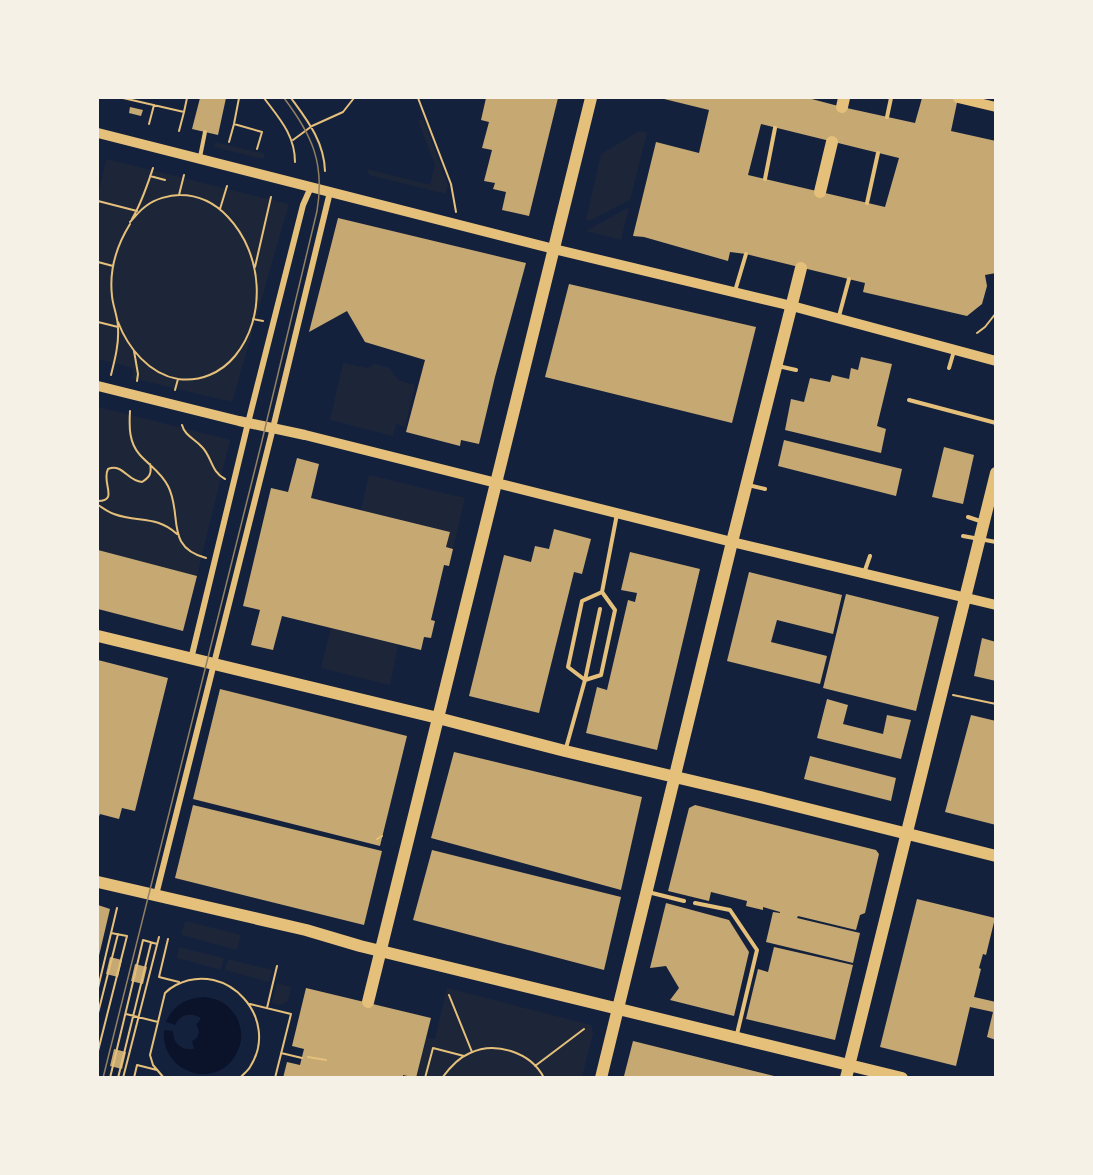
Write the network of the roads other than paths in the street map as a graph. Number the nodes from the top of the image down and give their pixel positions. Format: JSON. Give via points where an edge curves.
{"nodes":[{"id":1,"x":591,"y":98,"type":"edge"},
{"id":2,"x":891,"y":98,"type":"edge"},
{"id":3,"x":958,"y":98,"type":"edge"},
{"id":4,"x":996,"y":107,"type":"edge"},
{"id":5,"x":886,"y":117,"type":"dead end"},
{"id":6,"x":775,"y":128,"type":"dead end"},
{"id":7,"x":98,"y":132,"type":"edge"},
{"id":8,"x":205,"y":132,"type":"dead end"},
{"id":9,"x":832,"y":142,"type":"dead end"},
{"id":10,"x":878,"y":153,"type":"dead end"},
{"id":11,"x":200,"y":158,"type":"junction"},
{"id":12,"x":765,"y":179,"type":"dead end"},
{"id":13,"x":311,"y":186,"type":"junction"},
{"id":14,"x":330,"y":191,"type":"junction"},
{"id":15,"x":820,"y":192,"type":"dead end"},
{"id":16,"x":867,"y":203,"type":"dead end"},
{"id":17,"x":554,"y":249,"type":"junction"},
{"id":18,"x":746,"y":254,"type":"dead end"},
{"id":19,"x":801,"y":268,"type":"dead end"},
{"id":20,"x":849,"y":279,"type":"dead end"},
{"id":21,"x":735,"y":293,"type":"junction"},
{"id":22,"x":792,"y":306,"type":"junction"},
{"id":23,"x":839,"y":319,"type":"junction"},
{"id":24,"x":954,"y":350,"type":"junction"},
{"id":25,"x":996,"y":361,"type":"edge"},
{"id":26,"x":777,"y":365,"type":"junction"},
{"id":27,"x":949,"y":368,"type":"dead end"},
{"id":28,"x":796,"y":370,"type":"dead end"},
{"id":29,"x":98,"y":386,"type":"edge"},
{"id":30,"x":909,"y":400,"type":"dead end"},
{"id":31,"x":248,"y":423,"type":"junction"},
{"id":32,"x":996,"y":423,"type":"edge"},
{"id":33,"x":273,"y":428,"type":"junction"},
{"id":34,"x":996,"y":473,"type":"edge"},
{"id":35,"x":495,"y":483,"type":"junction"},
{"id":36,"x":747,"y":484,"type":"junction"},
{"id":37,"x":765,"y":489,"type":"dead end"},
{"id":38,"x":618,"y":513,"type":"junction"},
{"id":39,"x":968,"y":517,"type":"dead end"},
{"id":40,"x":984,"y":522,"type":"junction"},
{"id":41,"x":963,"y":536,"type":"dead end"},
{"id":42,"x":979,"y":539,"type":"junction"},
{"id":43,"x":732,"y":542,"type":"junction"},
{"id":44,"x":996,"y":542,"type":"edge"},
{"id":45,"x":870,"y":556,"type":"dead end"},
{"id":46,"x":864,"y":573,"type":"junction"},
{"id":47,"x":602,"y":592,"type":"junction"},
{"id":48,"x":965,"y":598,"type":"junction"},
{"id":49,"x":996,"y":605,"type":"edge"},
{"id":50,"x":600,"y":609,"type":"dead end"},
{"id":51,"x":98,"y":636,"type":"edge"},
{"id":52,"x":191,"y":659,"type":"junction"},
{"id":53,"x":214,"y":664,"type":"junction"},
{"id":54,"x":585,"y":680,"type":"junction"},
{"id":55,"x":438,"y":718,"type":"junction"},
{"id":56,"x":565,"y":751,"type":"junction"},
{"id":57,"x":675,"y":777,"type":"junction"},
{"id":58,"x":906,"y":834,"type":"junction"},
{"id":59,"x":996,"y":855,"type":"edge"},
{"id":60,"x":98,"y":882,"type":"edge"},
{"id":61,"x":647,"y":892,"type":"junction"},
{"id":62,"x":156,"y":896,"type":"junction"},
{"id":63,"x":684,"y":900,"type":"dead end"},
{"id":64,"x":695,"y":903,"type":"dead end"},
{"id":65,"x":380,"y":951,"type":"junction"},
{"id":66,"x":368,"y":1002,"type":"dead end"},
{"id":67,"x":618,"y":1009,"type":"junction"},
{"id":68,"x":737,"y":1038,"type":"junction"},
{"id":69,"x":848,"y":1072,"type":"edge"},
{"id":70,"x":601,"y":1077,"type":"edge"},
{"id":71,"x":902,"y":1077,"type":"edge"}],
"edges":[{"from":1,"to":17,"type":"main road"},
{"from":2,"to":5,"type":"lane"},
{"from":3,"to":4,"type":"street"},
{"from":6,"to":12,"type":"lane"},
{"from":7,"to":11,"type":"street"},
{"from":8,"to":11,"type":"lane"},
{"from":9,"to":15,"type":"main road"},
{"from":10,"to":16,"type":"lane"},
{"from":11,"to":13,"type":"street"},
{"from":13,"to":14,"type":"street"},
{"from":13,"to":31,"type":"street"},
{"from":14,"to":17,"type":"street"},
{"from":14,"to":33,"type":"street"},
{"from":17,"to":21,"type":"street"},
{"from":17,"to":35,"type":"main road"},
{"from":18,"to":21,"type":"lane"},
{"from":19,"to":22,"type":"main road"},
{"from":20,"to":23,"type":"lane"},
{"from":21,"to":22,"type":"street"},
{"from":22,"to":23,"type":"street"},
{"from":22,"to":26,"type":"main road"},
{"from":23,"to":24,"type":"street"},
{"from":24,"to":25,"type":"street"},
{"from":24,"to":27,"type":"lane"},
{"from":26,"to":28,"type":"lane"},
{"from":26,"to":36,"type":"main road"},
{"from":29,"to":31,"type":"street"},
{"from":30,"to":32,"type":"lane"},
{"from":31,"to":33,"type":"street"},
{"from":31,"to":52,"type":"street"},
{"from":33,"to":35,"type":"street"},
{"from":33,"to":53,"type":"street"},
{"from":34,"to":40,"type":"main road"},
{"from":35,"to":38,"type":"street"},
{"from":35,"to":55,"type":"main road"},
{"from":36,"to":37,"type":"lane"},
{"from":36,"to":43,"type":"main road"},
{"from":38,"to":43,"type":"street"},
{"from":38,"to":47,"type":"lane"},
{"from":39,"to":40,"type":"lane"},
{"from":40,"to":42,"type":"main road"},
{"from":41,"to":42,"type":"lane"},
{"from":42,"to":44,"type":"lane"},
{"from":42,"to":48,"type":"main road"},
{"from":43,"to":46,"type":"street"},
{"from":43,"to":57,"type":"main road"},
{"from":45,"to":46,"type":"lane"},
{"from":46,"to":48,"type":"street"},
{"from":47,"to":54,"type":"lane","via":[[615,610],[601,675]]},
{"from":47,"to":54,"type":"lane","via":[[582,601],[568,667]]},
{"from":48,"to":49,"type":"street"},
{"from":48,"to":58,"type":"main road"},
{"from":50,"to":54,"type":"lane"},
{"from":51,"to":52,"type":"main road"},
{"from":52,"to":53,"type":"main road"},
{"from":53,"to":55,"type":"main road"},
{"from":53,"to":62,"type":"street"},
{"from":54,"to":56,"type":"lane"},
{"from":55,"to":56,"type":"main road"},
{"from":55,"to":65,"type":"main road"},
{"from":56,"to":57,"type":"main road"},
{"from":57,"to":58,"type":"main road"},
{"from":57,"to":61,"type":"main road"},
{"from":58,"to":59,"type":"main road"},
{"from":58,"to":69,"type":"main road"},
{"from":60,"to":62,"type":"main road"},
{"from":61,"to":63,"type":"lane"},
{"from":61,"to":67,"type":"main road"},
{"from":62,"to":65,"type":"main road"},
{"from":64,"to":68,"type":"lane","via":[[730,910],[757,950]]},
{"from":65,"to":66,"type":"main road"},
{"from":65,"to":67,"type":"main road"},
{"from":67,"to":68,"type":"main road"},
{"from":67,"to":70,"type":"main road"},
{"from":68,"to":69,"type":"main road"},
{"from":69,"to":71,"type":"main road"}]}
